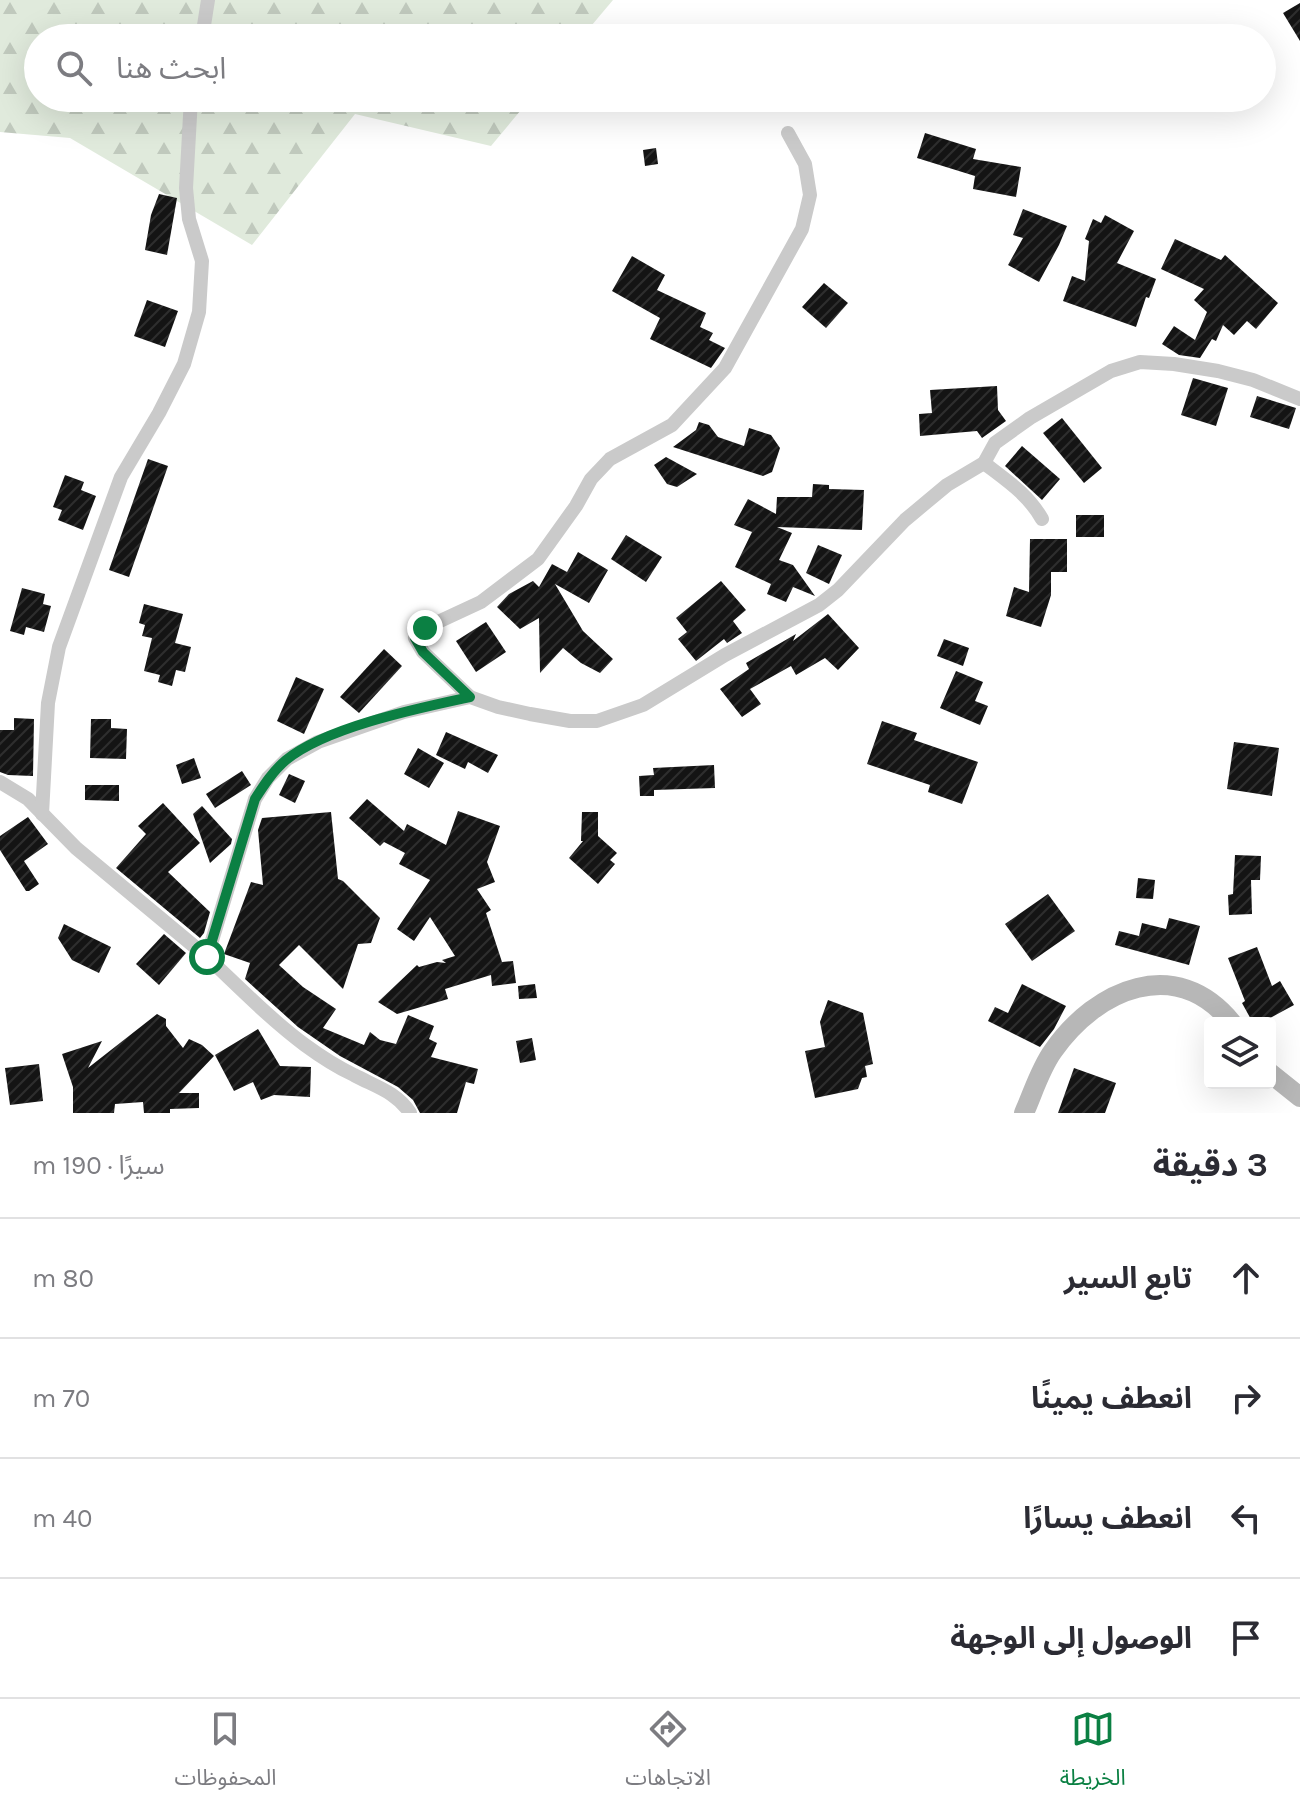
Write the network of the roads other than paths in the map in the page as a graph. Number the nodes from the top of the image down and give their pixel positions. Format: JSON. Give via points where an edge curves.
{"nodes":[{"id":1,"x":208,"y":0,"type":"edge"},
{"id":2,"x":204,"y":24,"type":"edge"},
{"id":3,"x":190,"y":112,"type":"edge"},
{"id":4,"x":788,"y":133,"type":"dead end"},
{"id":5,"x":1300,"y":399,"type":"edge"},
{"id":6,"x":984,"y":463,"type":"junction"},
{"id":7,"x":1042,"y":519,"type":"dead end"},
{"id":8,"x":470,"y":697,"type":"junction"},
{"id":9,"x":0,"y":782,"type":"edge"},
{"id":10,"x":42,"y":814,"type":"junction"},
{"id":11,"x":207,"y":957,"type":"junction"},
{"id":12,"x":1226,"y":1017,"type":"edge"},
{"id":13,"x":1276,"y":1078,"type":"edge"},
{"id":14,"x":1300,"y":1097,"type":"edge"},
{"id":15,"x":410,"y":1113,"type":"edge"},
{"id":16,"x":1024,"y":1113,"type":"edge"}],
"edges":[{"from":1,"to":2,"type":"street"},
{"from":3,"to":10,"type":"street","via":[[186,188],[202,261],[199,312],[184,364],[121,477],[59,647],[48,703]]},
{"from":4,"to":8,"type":"street","via":[[805,164],[810,195],[802,229],[725,368],[672,425],[610,459],[538,559],[481,602],[415,638]]},
{"from":5,"to":6,"type":"street","via":[[1218,371],[1140,362],[1111,371],[1030,418],[995,443]]},
{"from":6,"to":7,"type":"street","via":[[1016,487]]},
{"from":6,"to":8,"type":"street","via":[[905,520],[819,605],[643,705],[597,721],[570,721]]},
{"from":8,"to":11,"type":"street","via":[[367,724],[287,759],[255,799]]},
{"from":9,"to":10,"type":"street"},
{"from":10,"to":11,"type":"street"},
{"from":11,"to":15,"type":"street","via":[[307,1046],[389,1092]]},
{"from":12,"to":16,"type":"main road","via":[[1205,996],[1173,985],[1139,987],[1114,996],[1085,1013],[1052,1053]]},
{"from":13,"to":14,"type":"main road"}]}
